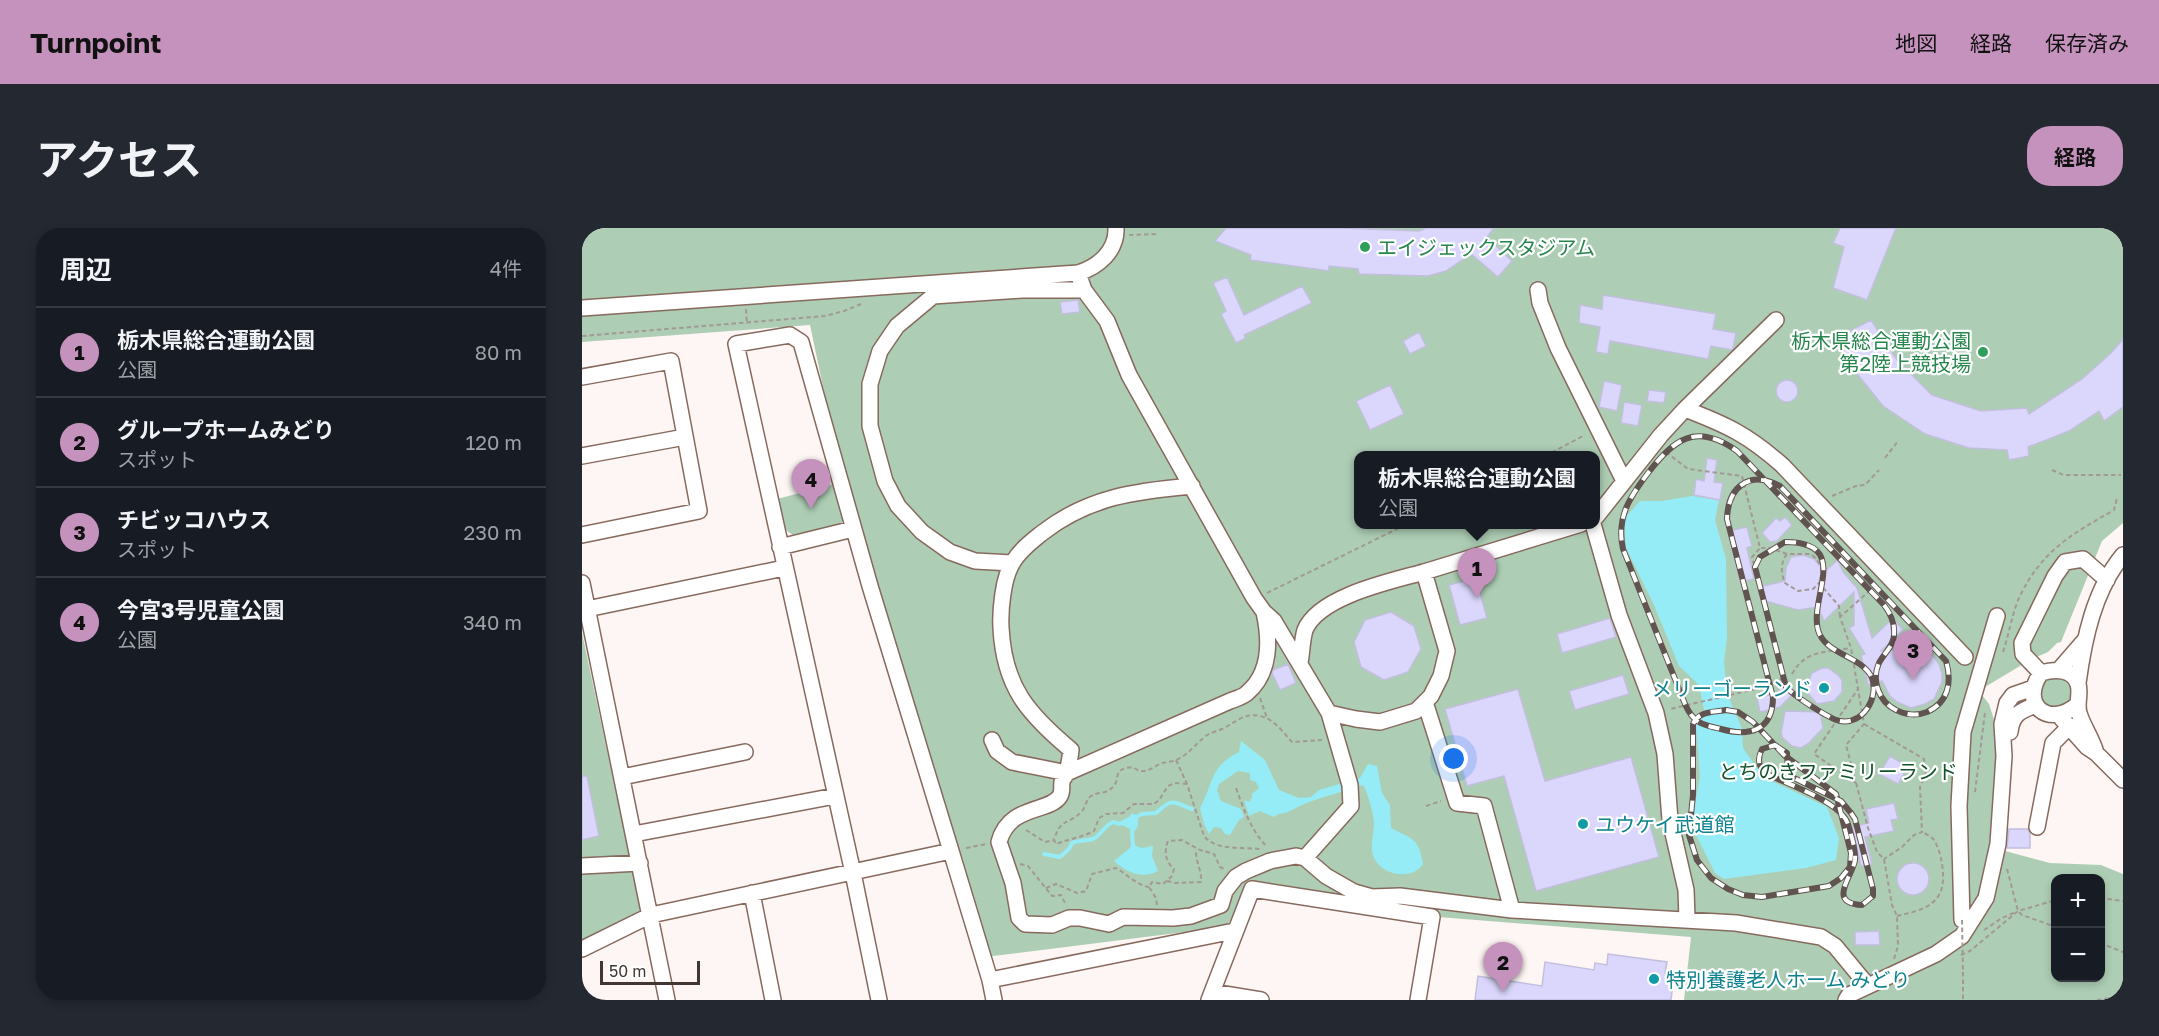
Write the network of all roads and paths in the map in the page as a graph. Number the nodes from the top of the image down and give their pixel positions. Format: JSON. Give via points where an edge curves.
{"nodes":[{"id":1,"x":1116,"y":231,"type":"edge"},
{"id":2,"x":1156,"y":234,"type":"dead end"},
{"id":3,"x":1078,"y":273,"type":"junction"},
{"id":4,"x":1083,"y":290,"type":"junction"},
{"id":5,"x":1538,"y":290,"type":"dead end"},
{"id":6,"x":745,"y":304,"type":"dead end"},
{"id":7,"x":861,"y":304,"type":"dead end"},
{"id":8,"x":582,"y":308,"type":"edge"},
{"id":9,"x":1776,"y":320,"type":"dead end"},
{"id":10,"x":747,"y":324,"type":"junction"},
{"id":11,"x":582,"y":336,"type":"edge"},
{"id":12,"x":582,"y":377,"type":"edge"},
{"id":13,"x":1685,"y":409,"type":"junction"},
{"id":14,"x":1599,"y":429,"type":"junction"},
{"id":15,"x":685,"y":437,"type":"junction"},
{"id":16,"x":1898,"y":441,"type":"dead end"},
{"id":17,"x":1654,"y":443,"type":"junction"},
{"id":18,"x":1555,"y":451,"type":"edge"},
{"id":19,"x":582,"y":456,"type":"edge"},
{"id":20,"x":1885,"y":458,"type":"dead end"},
{"id":21,"x":1880,"y":470,"type":"dead end"},
{"id":22,"x":2052,"y":470,"type":"dead end"},
{"id":23,"x":2121,"y":475,"type":"dead end"},
{"id":24,"x":1624,"y":481,"type":"junction"},
{"id":25,"x":1192,"y":486,"type":"junction"},
{"id":26,"x":1822,"y":506,"type":"junction"},
{"id":27,"x":1600,"y":512,"type":"edge"},
{"id":28,"x":853,"y":528,"type":"junction"},
{"id":29,"x":1399,"y":529,"type":"edge"},
{"id":30,"x":1568,"y":529,"type":"edge"},
{"id":31,"x":1594,"y":529,"type":"edge"},
{"id":32,"x":582,"y":535,"type":"edge"},
{"id":33,"x":780,"y":547,"type":"junction"},
{"id":34,"x":1760,"y":548,"type":"junction"},
{"id":35,"x":1787,"y":554,"type":"junction"},
{"id":36,"x":2123,"y":555,"type":"edge"},
{"id":37,"x":1012,"y":562,"type":"junction"},
{"id":38,"x":784,"y":568,"type":"junction"},
{"id":39,"x":1424,"y":572,"type":"junction"},
{"id":40,"x":1887,"y":575,"type":"junction"},
{"id":41,"x":2107,"y":580,"type":"junction"},
{"id":42,"x":582,"y":583,"type":"edge"},
{"id":43,"x":1819,"y":584,"type":"junction"},
{"id":44,"x":1254,"y":598,"type":"junction"},
{"id":45,"x":587,"y":609,"type":"junction"},
{"id":46,"x":1269,"y":616,"type":"junction"},
{"id":47,"x":1997,"y":616,"type":"dead end"},
{"id":48,"x":1840,"y":617,"type":"junction"},
{"id":49,"x":1312,"y":620,"type":"junction"},
{"id":50,"x":2085,"y":640,"type":"junction"},
{"id":51,"x":1851,"y":648,"type":"junction"},
{"id":52,"x":1965,"y":657,"type":"dead end"},
{"id":53,"x":1300,"y":663,"type":"junction"},
{"id":54,"x":2059,"y":670,"type":"junction"},
{"id":55,"x":2041,"y":673,"type":"junction"},
{"id":56,"x":1792,"y":674,"type":"dead end"},
{"id":57,"x":2078,"y":683,"type":"junction"},
{"id":58,"x":1858,"y":688,"type":"junction"},
{"id":59,"x":2033,"y":688,"type":"junction"},
{"id":60,"x":1425,"y":702,"type":"junction"},
{"id":61,"x":2036,"y":705,"type":"junction"},
{"id":62,"x":2077,"y":705,"type":"junction"},
{"id":63,"x":1329,"y":713,"type":"junction"},
{"id":64,"x":1656,"y":713,"type":"junction"},
{"id":65,"x":2058,"y":715,"type":"junction"},
{"id":66,"x":1864,"y":724,"type":"junction"},
{"id":67,"x":2070,"y":726,"type":"junction"},
{"id":68,"x":1336,"y":738,"type":"junction"},
{"id":69,"x":992,"y":740,"type":"dead end"},
{"id":70,"x":745,"y":752,"type":"dead end"},
{"id":71,"x":2096,"y":753,"type":"junction"},
{"id":72,"x":2004,"y":756,"type":"junction"},
{"id":73,"x":1176,"y":760,"type":"junction"},
{"id":74,"x":1067,"y":773,"type":"junction"},
{"id":75,"x":622,"y":777,"type":"junction"},
{"id":76,"x":2123,"y":780,"type":"edge"},
{"id":77,"x":1856,"y":783,"type":"junction"},
{"id":78,"x":1188,"y":784,"type":"junction"},
{"id":79,"x":1236,"y":788,"type":"dead end"},
{"id":80,"x":835,"y":796,"type":"junction"},
{"id":81,"x":2037,"y":827,"type":"dead end"},
{"id":82,"x":1922,"y":832,"type":"junction"},
{"id":83,"x":634,"y":834,"type":"junction"},
{"id":84,"x":1002,"y":835,"type":"junction"},
{"id":85,"x":1054,"y":840,"type":"junction"},
{"id":86,"x":1196,"y":848,"type":"junction"},
{"id":87,"x":951,"y":851,"type":"junction"},
{"id":88,"x":1305,"y":858,"type":"junction"},
{"id":89,"x":1884,"y":859,"type":"junction"},
{"id":90,"x":640,"y":862,"type":"junction"},
{"id":91,"x":582,"y":866,"type":"edge"},
{"id":92,"x":1009,"y":868,"type":"junction"},
{"id":93,"x":2007,"y":868,"type":"dead end"},
{"id":94,"x":853,"y":873,"type":"junction"},
{"id":95,"x":1236,"y":877,"type":"junction"},
{"id":96,"x":1167,"y":881,"type":"junction"},
{"id":97,"x":1149,"y":887,"type":"junction"},
{"id":98,"x":1046,"y":888,"type":"junction"},
{"id":99,"x":752,"y":893,"type":"junction"},
{"id":100,"x":2105,"y":899,"type":"edge"},
{"id":101,"x":2123,"y":901,"type":"edge"},
{"id":102,"x":1512,"y":910,"type":"junction"},
{"id":103,"x":651,"y":915,"type":"junction"},
{"id":104,"x":1897,"y":916,"type":"junction"},
{"id":105,"x":1074,"y":918,"type":"junction"},
{"id":106,"x":1168,"y":918,"type":"junction"},
{"id":107,"x":1687,"y":919,"type":"junction"},
{"id":108,"x":1962,"y":920,"type":"joint"},
{"id":109,"x":2051,"y":926,"type":"edge"},
{"id":110,"x":1234,"y":931,"type":"junction"},
{"id":111,"x":2105,"y":945,"type":"edge"},
{"id":112,"x":582,"y":949,"type":"edge"},
{"id":113,"x":2123,"y":952,"type":"edge"},
{"id":114,"x":1901,"y":954,"type":"dead end"},
{"id":115,"x":1893,"y":958,"type":"junction"},
{"id":116,"x":1898,"y":969,"type":"dead end"},
{"id":117,"x":990,"y":980,"type":"junction"},
{"id":118,"x":1868,"y":986,"type":"junction"},
{"id":119,"x":1211,"y":996,"type":"edge"},
{"id":120,"x":2123,"y":996,"type":"edge"},
{"id":121,"x":667,"y":1000,"type":"edge"},
{"id":122,"x":773,"y":1000,"type":"edge"},
{"id":123,"x":879,"y":1000,"type":"edge"},
{"id":124,"x":994,"y":1000,"type":"edge"},
{"id":125,"x":1261,"y":1000,"type":"edge"},
{"id":126,"x":1418,"y":1000,"type":"edge"},
{"id":127,"x":1846,"y":1000,"type":"edge"},
{"id":128,"x":1963,"y":1000,"type":"edge"},
{"id":129,"x":2097,"y":1000,"type":"edge"}],
"edges":[{"from":1,"to":2,"type":"path"},
{"from":1,"to":3,"type":"street","via":[[1111,250],[1092,269]]},
{"from":3,"to":4,"type":"street"},
{"from":3,"to":8,"type":"street"},
{"from":4,"to":25,"type":"street","via":[[1107,321],[1128,375]]},
{"from":4,"to":37,"type":"street","via":[[933,296],[897,326],[880,351],[870,384],[870,426],[885,481],[898,506],[922,532],[950,552],[975,561]]},
{"from":5,"to":14,"type":"street","via":[[1546,321]]},
{"from":6,"to":10,"type":"path"},
{"from":7,"to":10,"type":"path","via":[[825,316]]},
{"from":9,"to":13,"type":"street"},
{"from":10,"to":11,"type":"path"},
{"from":12,"to":15,"type":"street","via":[[671,361]]},
{"from":13,"to":17,"type":"street"},
{"from":13,"to":26,"type":"street","via":[[1730,426],[1758,444]]},
{"from":14,"to":18,"type":"path"},
{"from":14,"to":24,"type":"street"},
{"from":15,"to":19,"type":"street"},
{"from":15,"to":32,"type":"street","via":[[699,511]]},
{"from":16,"to":20,"type":"path"},
{"from":17,"to":24,"type":"street"},
{"from":17,"to":34,"type":"path","via":[[1688,470],[1742,476]]},
{"from":21,"to":26,"type":"path","via":[[1865,485],[1832,496]]},
{"from":22,"to":23,"type":"path","via":[[2088,477]]},
{"from":24,"to":27,"type":"street"},
{"from":25,"to":37,"type":"street","via":[[1098,501],[1062,518],[1030,542]]},
{"from":25,"to":44,"type":"street"},
{"from":26,"to":40,"type":"street"},
{"from":28,"to":33,"type":"street"},
{"from":28,"to":33,"type":"street","via":[[801,342],[790,335],[736,344]]},
{"from":28,"to":87,"type":"street"},
{"from":29,"to":44,"type":"path"},
{"from":30,"to":39,"type":"street"},
{"from":31,"to":64,"type":"street","via":[[1619,615]]},
{"from":33,"to":38,"type":"street"},
{"from":34,"to":35,"type":"path"},
{"from":34,"to":64,"type":"path","via":[[1752,557],[1783,678],[1756,689]]},
{"from":35,"to":43,"type":"path","via":[[1811,554],[1819,561]]},
{"from":35,"to":43,"type":"path","via":[[1782,568],[1785,583],[1798,591]]},
{"from":36,"to":41,"type":"street"},
{"from":37,"to":74,"type":"street","via":[[1000,607],[1008,672],[1020,699],[1042,726],[1071,750]]},
{"from":38,"to":45,"type":"street"},
{"from":38,"to":80,"type":"street"},
{"from":39,"to":49,"type":"street","via":[[1349,594]]},
{"from":39,"to":60,"type":"street","via":[[1447,651],[1441,676]]},
{"from":40,"to":48,"type":"path"},
{"from":40,"to":52,"type":"street"},
{"from":41,"to":50,"type":"street"},
{"from":41,"to":55,"type":"street","via":[[2083,559],[2065,562],[2055,576],[2022,643],[2023,654]]},
{"from":42,"to":45,"type":"street"},
{"from":43,"to":48,"type":"path","via":[[1839,606]]},
{"from":44,"to":46,"type":"street"},
{"from":45,"to":75,"type":"street"},
{"from":46,"to":49,"type":"street","via":[[1292,625]]},
{"from":46,"to":53,"type":"street"},
{"from":46,"to":74,"type":"street","via":[[1266,662],[1247,693]]},
{"from":47,"to":108,"type":"street","via":[[1963,732],[1959,806]]},
{"from":48,"to":51,"type":"path"},
{"from":49,"to":53,"type":"street","via":[[1305,630]]},
{"from":50,"to":54,"type":"street"},
{"from":50,"to":57,"type":"street"},
{"from":51,"to":56,"type":"path","via":[[1805,657]]},
{"from":51,"to":58,"type":"path"},
{"from":53,"to":63,"type":"street"},
{"from":54,"to":55,"type":"street"},
{"from":54,"to":57,"type":"street"},
{"from":55,"to":59,"type":"street"},
{"from":57,"to":62,"type":"street"},
{"from":58,"to":66,"type":"path"},
{"from":58,"to":77,"type":"path","via":[[1814,754]]},
{"from":59,"to":61,"type":"street"},
{"from":59,"to":72,"type":"street","via":[[2013,695],[2007,703],[2002,724]]},
{"from":60,"to":63,"type":"street","via":[[1416,711],[1380,722]]},
{"from":60,"to":102,"type":"street","via":[[1457,803],[1484,806]]},
{"from":61,"to":65,"type":"street","via":[[2046,714]]},
{"from":61,"to":72,"type":"street","via":[[2015,714]]},
{"from":62,"to":65,"type":"street"},
{"from":62,"to":71,"type":"street"},
{"from":63,"to":68,"type":"street"},
{"from":64,"to":107,"type":"street","via":[[1665,754],[1670,820],[1686,890]]},
{"from":65,"to":67,"type":"street"},
{"from":66,"to":77,"type":"path","via":[[1846,745]]},
{"from":66,"to":82,"type":"path","via":[[1924,759],[1926,772],[1920,787]]},
{"from":67,"to":71,"type":"street"},
{"from":67,"to":81,"type":"street","via":[[2053,743]]},
{"from":68,"to":73,"type":"path","via":[[1292,742],[1275,723],[1252,714],[1208,735]]},
{"from":68,"to":88,"type":"street","via":[[1350,785],[1351,806]]},
{"from":69,"to":74,"type":"street","via":[[997,751],[1012,762]]},
{"from":70,"to":75,"type":"street"},
{"from":71,"to":76,"type":"street"},
{"from":72,"to":118,"type":"street","via":[[1998,844],[1986,898],[1962,936],[1936,954]]},
{"from":73,"to":78,"type":"path"},
{"from":73,"to":85,"type":"path","via":[[1148,771],[1122,768],[1111,789],[1089,796],[1081,812],[1057,829]]},
{"from":74,"to":84,"type":"street","via":[[1055,802],[1024,813]]},
{"from":75,"to":83,"type":"street"},
{"from":77,"to":89,"type":"path","via":[[1877,852]]},
{"from":78,"to":79,"type":"path","via":[[1209,842],[1218,847],[1270,850],[1253,830]]},
{"from":78,"to":85,"type":"path","via":[[1168,786],[1154,804],[1134,804],[1123,813],[1106,814],[1088,834],[1056,844]]},
{"from":80,"to":83,"type":"street"},
{"from":80,"to":94,"type":"street"},
{"from":82,"to":89,"type":"path"},
{"from":82,"to":104,"type":"path","via":[[1933,838],[1940,854],[1940,895],[1925,909]]},
{"from":83,"to":90,"type":"street"},
{"from":84,"to":85,"type":"path","via":[[1028,830],[1046,842]]},
{"from":84,"to":87,"type":"path"},
{"from":84,"to":92,"type":"street"},
{"from":86,"to":95,"type":"path","via":[[1214,854],[1220,867]]},
{"from":86,"to":96,"type":"path","via":[[1201,882]]},
{"from":86,"to":96,"type":"path","via":[[1182,840],[1168,841],[1166,856],[1174,869]]},
{"from":87,"to":94,"type":"street"},
{"from":87,"to":117,"type":"street"},
{"from":88,"to":95,"type":"street","via":[[1270,861]]},
{"from":88,"to":102,"type":"street","via":[[1326,876],[1372,897],[1400,896]]},
{"from":89,"to":104,"type":"path"},
{"from":90,"to":91,"type":"street"},
{"from":90,"to":103,"type":"street"},
{"from":92,"to":98,"type":"path","via":[[1016,864],[1028,866]]},
{"from":92,"to":105,"type":"street","via":[[1019,918],[1025,924],[1052,925]]},
{"from":93,"to":109,"type":"path","via":[[2018,911]]},
{"from":94,"to":99,"type":"street"},
{"from":94,"to":123,"type":"street"},
{"from":95,"to":106,"type":"street","via":[[1221,904],[1191,916]]},
{"from":96,"to":97,"type":"path","via":[[1152,882]]},
{"from":97,"to":98,"type":"path","via":[[1116,868],[1092,874],[1086,891],[1077,893],[1056,884]]},
{"from":97,"to":106,"type":"path","via":[[1158,911]]},
{"from":98,"to":105,"type":"path","via":[[1052,896],[1061,896]]},
{"from":99,"to":103,"type":"street"},
{"from":99,"to":122,"type":"street"},
{"from":100,"to":101,"type":"path"},
{"from":102,"to":107,"type":"street"},
{"from":103,"to":112,"type":"street"},
{"from":103,"to":121,"type":"street"},
{"from":104,"to":115,"type":"path","via":[[1898,946]]},
{"from":105,"to":106,"type":"street","via":[[1109,924],[1124,917]]},
{"from":107,"to":118,"type":"street","via":[[1736,922],[1821,937],[1835,946]]},
{"from":108,"to":128,"type":"path","bridge":true},
{"from":110,"to":117,"type":"street"},
{"from":110,"to":119,"type":"street"},
{"from":110,"to":126,"type":"street","via":[[1252,889],[1432,917]]},
{"from":111,"to":113,"type":"path"},
{"from":114,"to":115,"type":"path"},
{"from":115,"to":116,"type":"path"},
{"from":117,"to":124,"type":"street"},
{"from":118,"to":127,"type":"street"},
{"from":119,"to":125,"type":"street"},
{"from":120,"to":129,"type":"path"}]}
